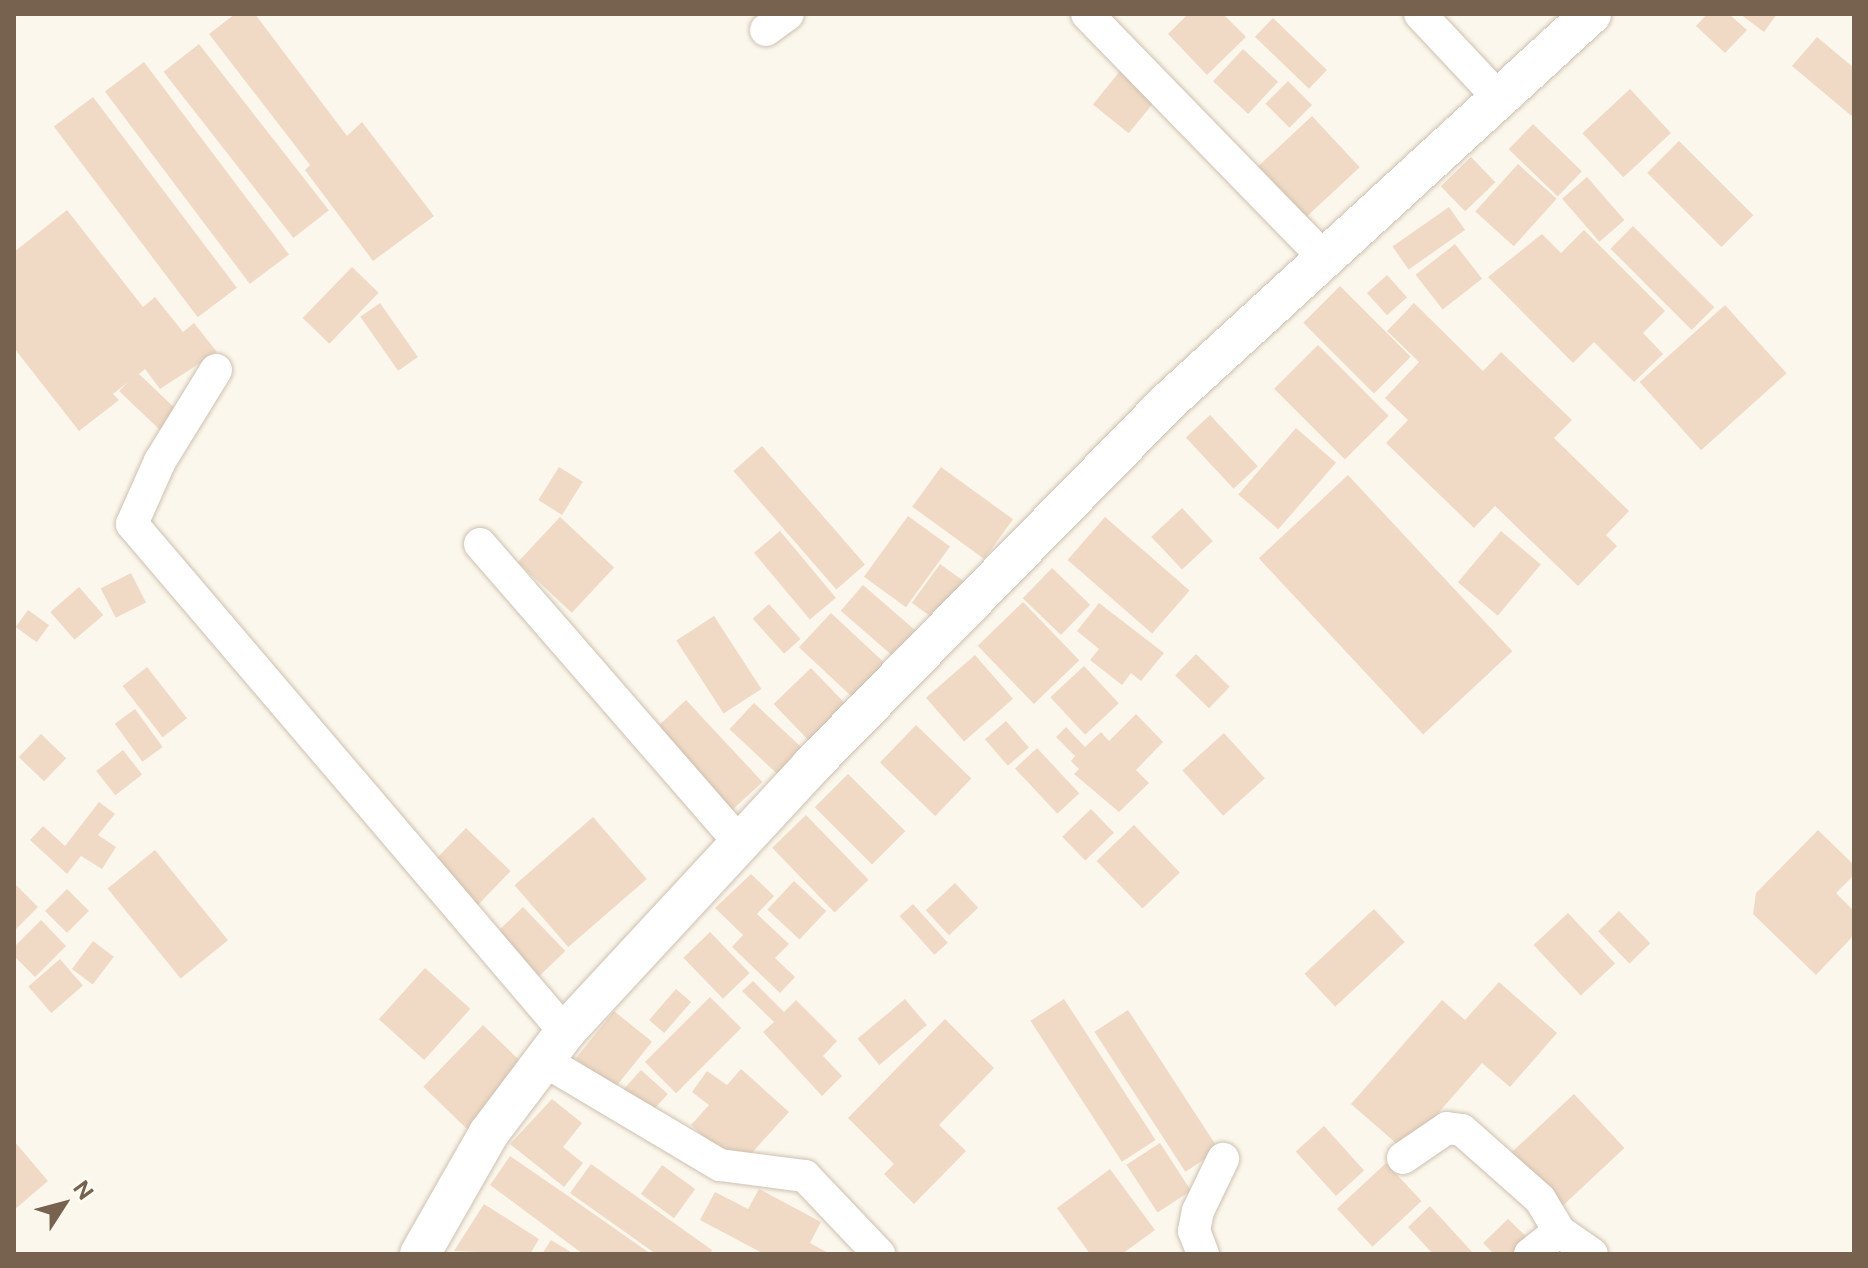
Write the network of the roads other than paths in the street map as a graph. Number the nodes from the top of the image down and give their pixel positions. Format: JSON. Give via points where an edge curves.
{"nodes":[{"id":1,"x":1087,"y":14,"type":"edge"},
{"id":2,"x":1420,"y":14,"type":"edge"},
{"id":3,"x":1591,"y":14,"type":"edge"},
{"id":4,"x":1497,"y":96,"type":"junction"},
{"id":5,"x":1324,"y":258,"type":"junction"},
{"id":6,"x":216,"y":370,"type":"dead end"},
{"id":7,"x":480,"y":544,"type":"dead end"},
{"id":8,"x":740,"y":843,"type":"junction"},
{"id":9,"x":554,"y":1046,"type":"junction"},
{"id":10,"x":1403,"y":1158,"type":"dead end"},
{"id":11,"x":1223,"y":1159,"type":"dead end"},
{"id":12,"x":1559,"y":1231,"type":"junction"},
{"id":13,"x":420,"y":1254,"type":"edge"},
{"id":14,"x":879,"y":1254,"type":"edge"},
{"id":15,"x":1203,"y":1254,"type":"edge"},
{"id":16,"x":1530,"y":1254,"type":"edge"},
{"id":17,"x":1592,"y":1254,"type":"edge"}],
"edges":[{"from":1,"to":5,"type":"street"},
{"from":2,"to":4,"type":"street"},
{"from":3,"to":4,"type":"street"},
{"from":4,"to":5,"type":"street"},
{"from":5,"to":8,"type":"street","via":[[1168,402]]},
{"from":6,"to":9,"type":"street","via":[[160,461],[132,524]]},
{"from":7,"to":8,"type":"street"},
{"from":8,"to":9,"type":"street"},
{"from":9,"to":13,"type":"street","via":[[489,1133]]},
{"from":9,"to":14,"type":"street","via":[[720,1165],[805,1176]]},
{"from":10,"to":12,"type":"street","via":[[1447,1128],[1462,1130],[1540,1199]]},
{"from":11,"to":15,"type":"street","via":[[1198,1211],[1194,1231]]},
{"from":12,"to":16,"type":"street"},
{"from":12,"to":17,"type":"street"}]}
